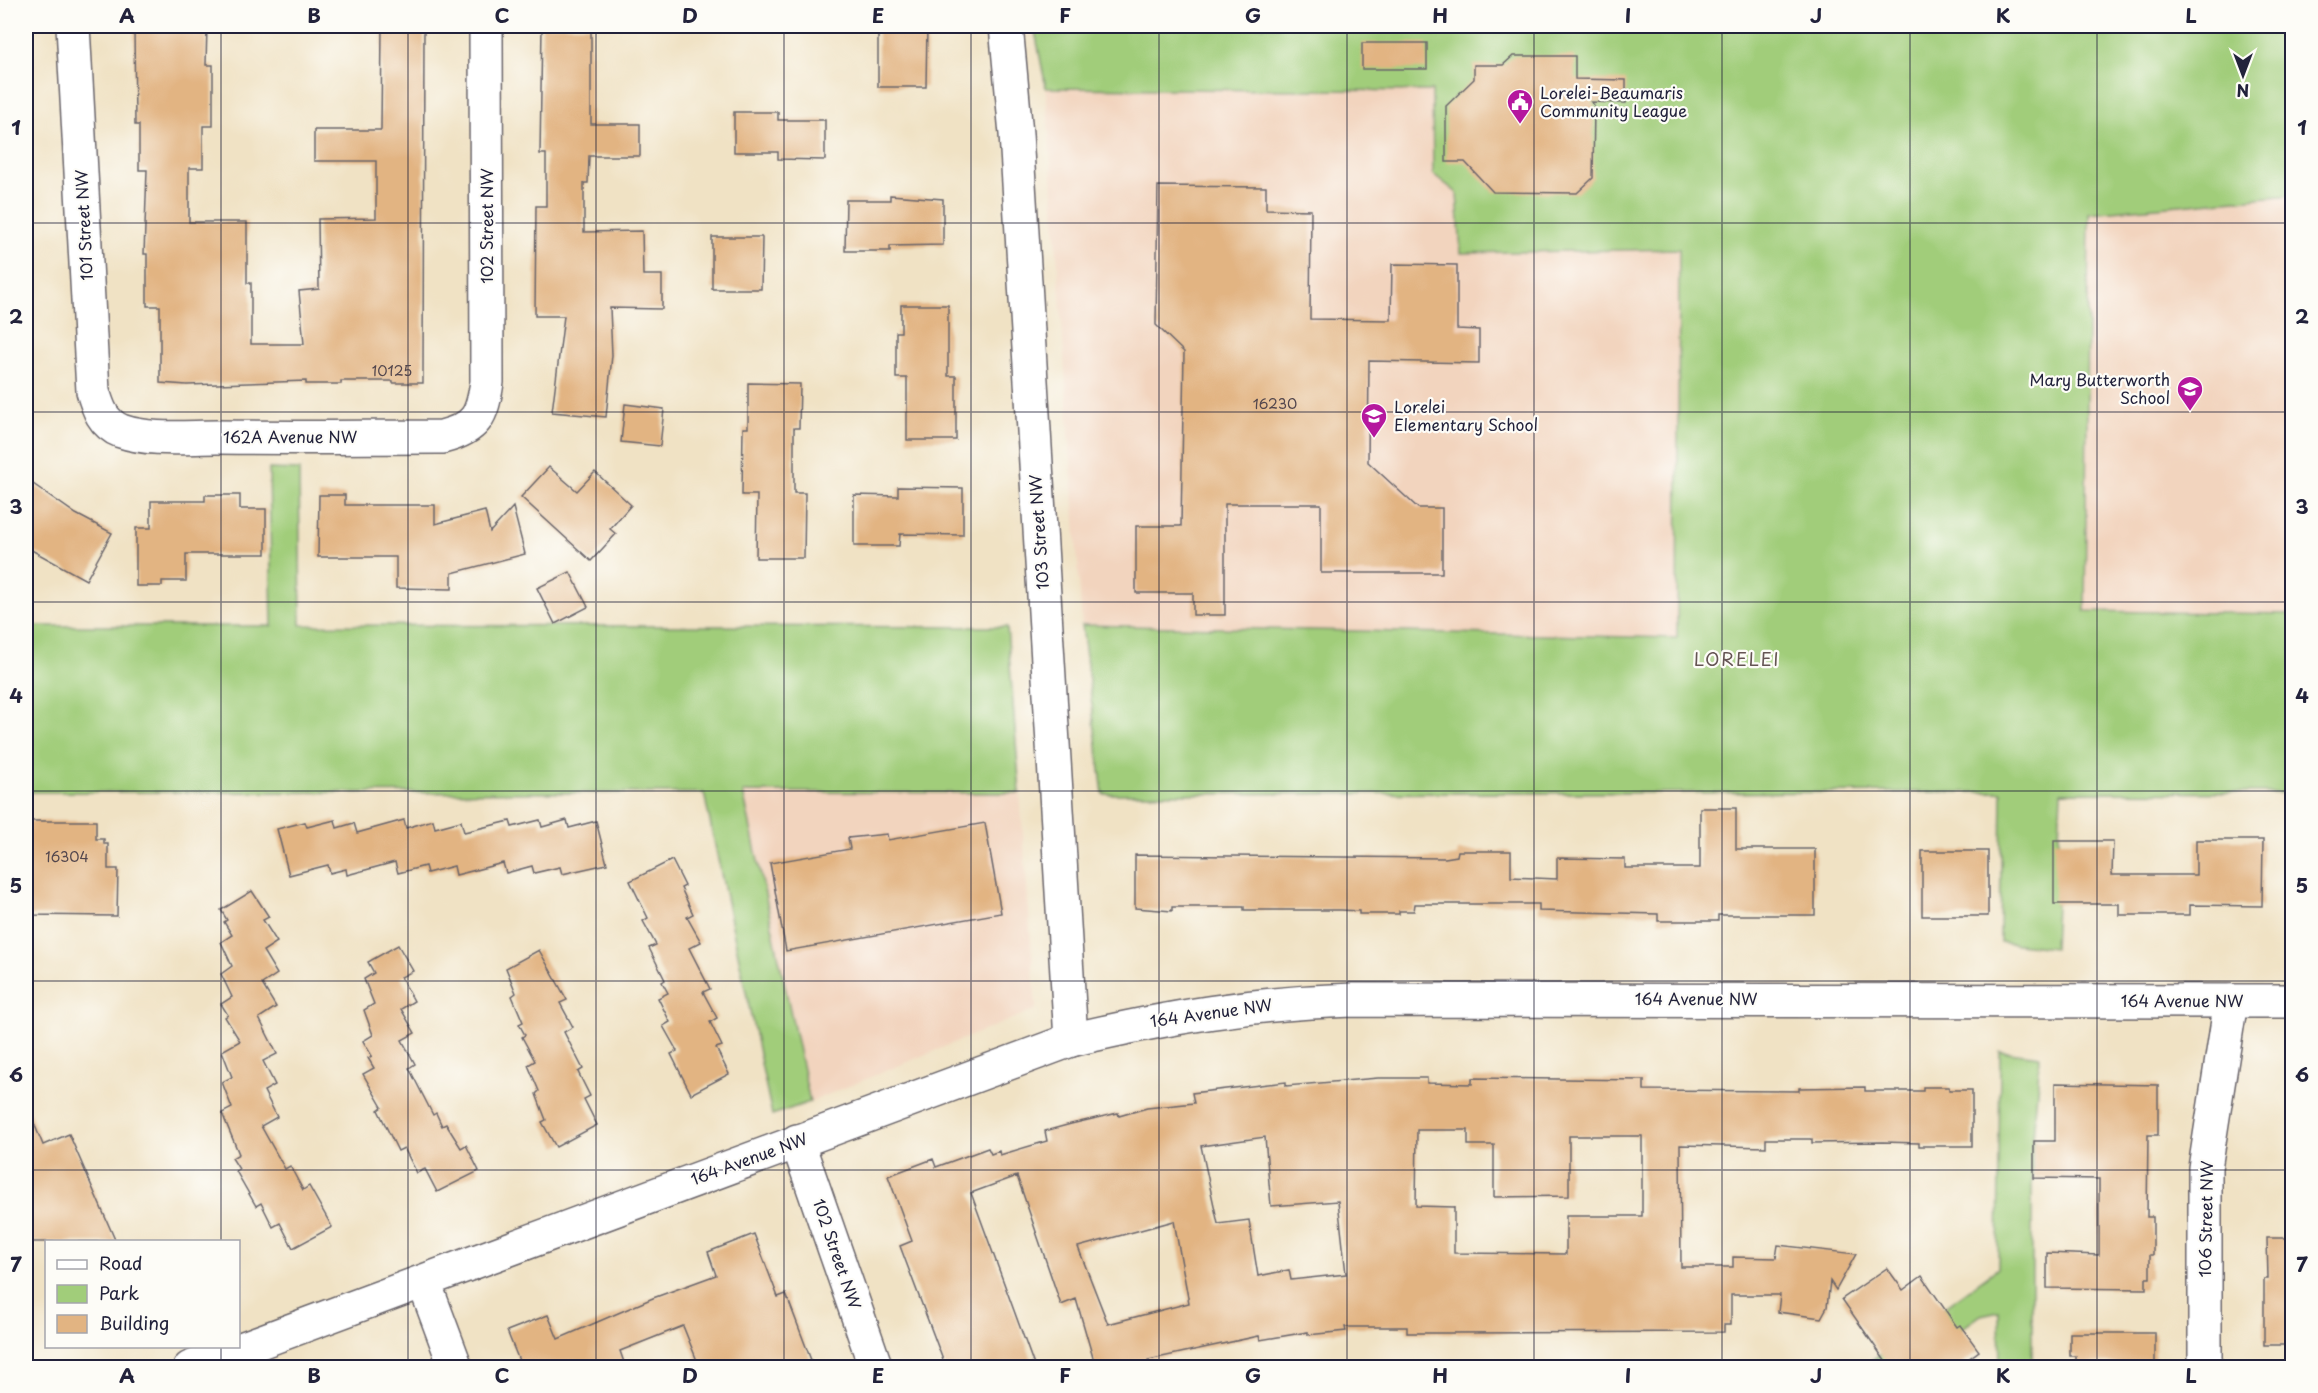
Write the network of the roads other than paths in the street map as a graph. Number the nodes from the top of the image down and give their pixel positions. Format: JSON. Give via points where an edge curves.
{"nodes":[{"id":1,"x":73,"y":26,"type":"edge"},
{"id":2,"x":486,"y":26,"type":"edge"},
{"id":3,"x":1006,"y":26,"type":"edge"},
{"id":4,"x":106,"y":422,"type":"joint"},
{"id":5,"x":473,"y":425,"type":"joint"},
{"id":6,"x":2231,"y":1001,"type":"junction"},
{"id":7,"x":2292,"y":1001,"type":"edge"},
{"id":8,"x":1071,"y":1040,"type":"junction"},
{"id":9,"x":797,"y":1141,"type":"junction"},
{"id":10,"x":424,"y":1282,"type":"junction"},
{"id":11,"x":190,"y":1368,"type":"edge"},
{"id":12,"x":456,"y":1368,"type":"edge"},
{"id":13,"x":876,"y":1368,"type":"edge"},
{"id":14,"x":2205,"y":1368,"type":"edge"}],
"edges":[{"from":1,"to":4,"type":"street","name":"101 Street NW","via":[[93,391]]},
{"from":2,"to":5,"type":"street","name":"102 Street NW","via":[[487,382],[483,405]]},
{"from":3,"to":8,"type":"street","name":"103 Street NW","via":[[1016,134]]},
{"from":4,"to":5,"type":"street","name":"162A Avenue NW","via":[[120,431],[148,436],[291,438],[442,437]]},
{"from":6,"to":7,"type":"street","name":"164 Avenue NW"},
{"from":6,"to":8,"type":"street","name":"164 Avenue NW","via":[[1285,1002],[1158,1020]]},
{"from":6,"to":14,"type":"street","name":"106 Street NW","via":[[2205,1168]]},
{"from":8,"to":9,"type":"street","name":"164 Avenue NW"},
{"from":9,"to":10,"type":"street","name":"164 Avenue NW"},
{"from":9,"to":13,"type":"street","name":"102 Street NW"},
{"from":10,"to":11,"type":"street","name":"164 Avenue NW"},
{"from":10,"to":12,"type":"street"}]}
